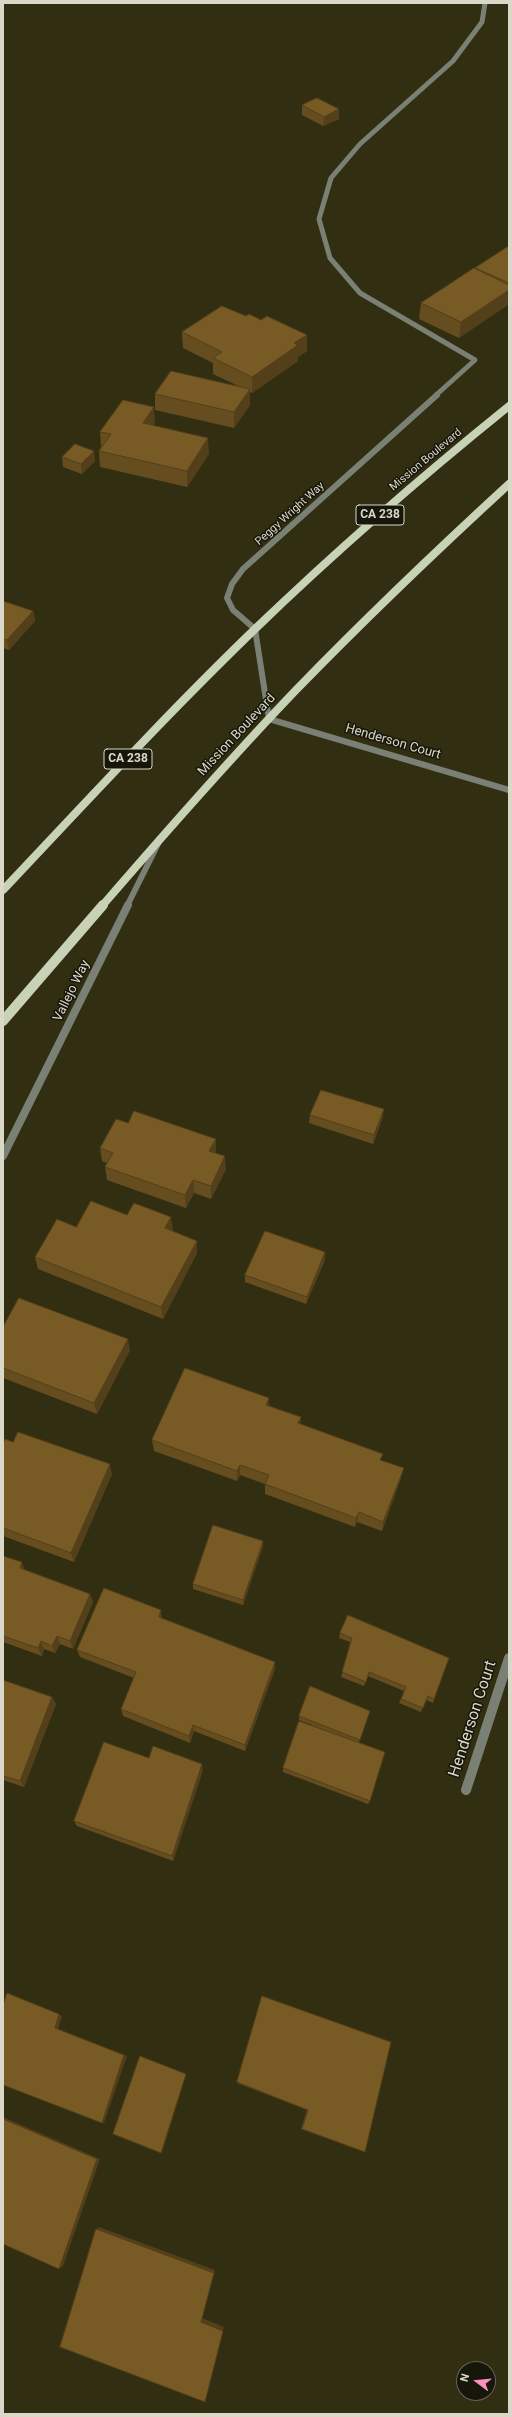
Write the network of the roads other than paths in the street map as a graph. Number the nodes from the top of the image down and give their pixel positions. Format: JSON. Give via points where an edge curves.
{"nodes":[{"id":1,"x":485,"y":3,"type":"edge"},
{"id":2,"x":509,"y":406,"type":"edge"},
{"id":3,"x":509,"y":484,"type":"edge"},
{"id":4,"x":255,"y":629,"type":"junction"},
{"id":5,"x":269,"y":719,"type":"junction"},
{"id":6,"x":509,"y":790,"type":"edge"},
{"id":7,"x":162,"y":836,"type":"junction"},
{"id":8,"x":3,"y":890,"type":"edge"},
{"id":9,"x":5,"y":1016,"type":"edge"},
{"id":10,"x":3,"y":1156,"type":"edge"},
{"id":11,"x":509,"y":1658,"type":"edge"},
{"id":12,"x":466,"y":1790,"type":"dead end"}],
"edges":[{"from":1,"to":4,"type":"street","name":"Peggy Wright Way","via":[[482,22],[453,61],[360,144],[331,178],[318,219],[330,258],[360,293],[475,360],[244,570],[232,584],[227,598],[233,610]]},
{"from":2,"to":4,"type":"main road","name":"Mission Boulevard","number":"CA 238","via":[[403,494]]},
{"from":3,"to":5,"type":"main road","name":"Mission Boulevard","via":[[392,594]]},
{"from":4,"to":5,"type":"street"},
{"from":4,"to":8,"type":"main road","name":"Mission Boulevard","number":"CA 238"},
{"from":5,"to":6,"type":"street","name":"Henderson Court"},
{"from":5,"to":7,"type":"main road","name":"Mission Boulevard"},
{"from":7,"to":9,"type":"main road","name":"Mission Boulevard"},
{"from":7,"to":10,"type":"street","name":"Vallejo Way"},
{"from":11,"to":12,"type":"street","name":"Henderson Court"}]}
